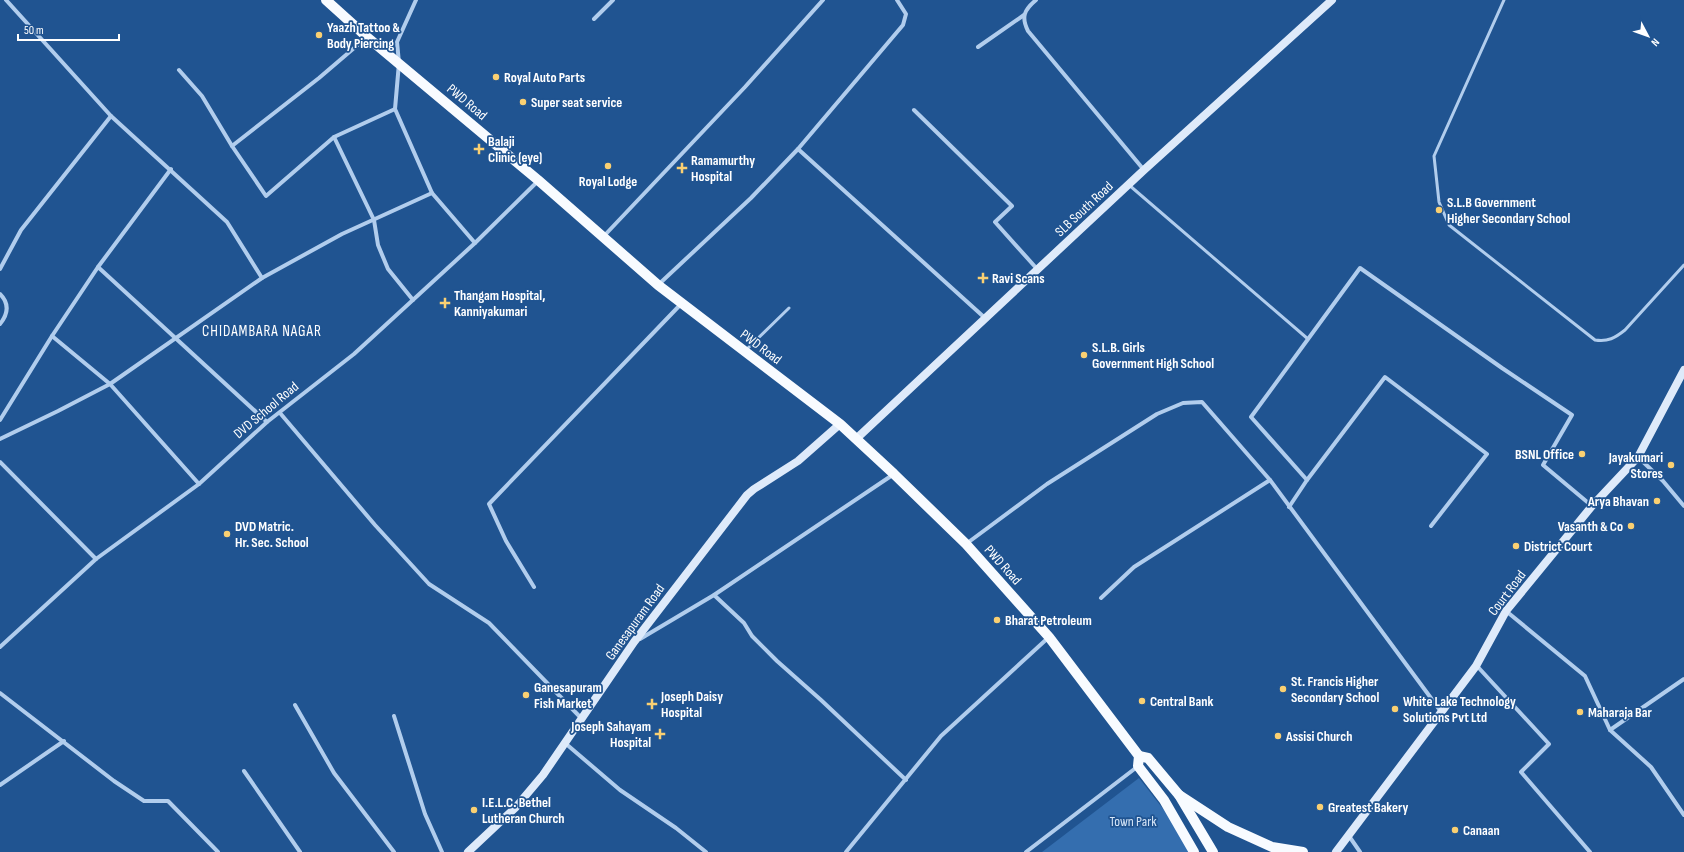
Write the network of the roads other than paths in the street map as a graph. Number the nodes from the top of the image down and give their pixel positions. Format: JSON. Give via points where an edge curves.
{"nodes":[{"id":1,"x":6,"y":0,"type":"edge"},
{"id":2,"x":326,"y":0,"type":"edge"},
{"id":3,"x":416,"y":0,"type":"edge"},
{"id":4,"x":613,"y":0,"type":"edge"},
{"id":5,"x":823,"y":0,"type":"edge"},
{"id":6,"x":897,"y":0,"type":"edge"},
{"id":7,"x":1036,"y":0,"type":"edge"},
{"id":8,"x":1332,"y":0,"type":"edge"},
{"id":9,"x":1504,"y":0,"type":"edge"},
{"id":10,"x":1024,"y":15,"type":"junction"},
{"id":11,"x":594,"y":19,"type":"dead end"},
{"id":12,"x":367,"y":37,"type":"junction"},
{"id":13,"x":978,"y":47,"type":"dead end"},
{"id":14,"x":399,"y":63,"type":"junction"},
{"id":15,"x":179,"y":70,"type":"dead end"},
{"id":16,"x":395,"y":110,"type":"junction"},
{"id":17,"x":914,"y":110,"type":"dead end"},
{"id":18,"x":111,"y":116,"type":"junction"},
{"id":19,"x":334,"y":137,"type":"junction"},
{"id":20,"x":232,"y":146,"type":"junction"},
{"id":21,"x":798,"y":148,"type":"junction"},
{"id":22,"x":171,"y":169,"type":"junction"},
{"id":23,"x":1144,"y":170,"type":"junction"},
{"id":24,"x":538,"y":180,"type":"junction"},
{"id":25,"x":1129,"y":185,"type":"junction"},
{"id":26,"x":432,"y":193,"type":"junction"},
{"id":27,"x":374,"y":220,"type":"junction"},
{"id":28,"x":603,"y":237,"type":"junction"},
{"id":29,"x":475,"y":243,"type":"junction"},
{"id":30,"x":1684,"y":265,"type":"edge"},
{"id":31,"x":98,"y":267,"type":"junction"},
{"id":32,"x":0,"y":269,"type":"edge"},
{"id":33,"x":1038,"y":270,"type":"junction"},
{"id":34,"x":262,"y":278,"type":"junction"},
{"id":35,"x":658,"y":285,"type":"junction"},
{"id":36,"x":0,"y":294,"type":"edge"},
{"id":37,"x":413,"y":300,"type":"junction"},
{"id":38,"x":681,"y":304,"type":"junction"},
{"id":39,"x":789,"y":308,"type":"dead end"},
{"id":40,"x":985,"y":318,"type":"junction"},
{"id":41,"x":0,"y":324,"type":"edge"},
{"id":42,"x":52,"y":336,"type":"junction"},
{"id":43,"x":175,"y":338,"type":"junction"},
{"id":44,"x":1308,"y":339,"type":"junction"},
{"id":45,"x":745,"y":352,"type":"junction"},
{"id":46,"x":1684,"y":370,"type":"edge"},
{"id":47,"x":110,"y":384,"type":"junction"},
{"id":48,"x":280,"y":413,"type":"junction"},
{"id":49,"x":0,"y":420,"type":"edge"},
{"id":50,"x":267,"y":422,"type":"junction"},
{"id":51,"x":840,"y":424,"type":"junction"},
{"id":52,"x":0,"y":438,"type":"edge"},
{"id":53,"x":856,"y":439,"type":"junction"},
{"id":54,"x":1638,"y":457,"type":"junction"},
{"id":55,"x":0,"y":462,"type":"edge"},
{"id":56,"x":894,"y":474,"type":"junction"},
{"id":57,"x":1270,"y":480,"type":"junction"},
{"id":58,"x":1307,"y":480,"type":"junction"},
{"id":59,"x":199,"y":484,"type":"junction"},
{"id":60,"x":1592,"y":506,"type":"junction"},
{"id":61,"x":1684,"y":506,"type":"edge"},
{"id":62,"x":1290,"y":507,"type":"junction"},
{"id":63,"x":1431,"y":526,"type":"dead end"},
{"id":64,"x":966,"y":544,"type":"junction"},
{"id":65,"x":96,"y":560,"type":"junction"},
{"id":66,"x":534,"y":587,"type":"dead end"},
{"id":67,"x":714,"y":595,"type":"junction"},
{"id":68,"x":1102,"y":598,"type":"dead end"},
{"id":69,"x":1506,"y":611,"type":"junction"},
{"id":70,"x":1049,"y":637,"type":"junction"},
{"id":71,"x":634,"y":642,"type":"junction"},
{"id":72,"x":0,"y":647,"type":"edge"},
{"id":73,"x":1476,"y":666,"type":"junction"},
{"id":74,"x":1684,"y":679,"type":"edge"},
{"id":75,"x":0,"y":692,"type":"edge"},
{"id":76,"x":295,"y":705,"type":"dead end"},
{"id":77,"x":1442,"y":713,"type":"junction"},
{"id":78,"x":394,"y":716,"type":"dead end"},
{"id":79,"x":582,"y":720,"type":"junction"},
{"id":80,"x":1610,"y":730,"type":"junction"},
{"id":81,"x":64,"y":741,"type":"junction"},
{"id":82,"x":565,"y":743,"type":"junction"},
{"id":83,"x":1142,"y":760,"type":"junction"},
{"id":84,"x":244,"y":771,"type":"dead end"},
{"id":85,"x":906,"y":780,"type":"junction"},
{"id":86,"x":0,"y":785,"type":"edge"},
{"id":87,"x":1179,"y":795,"type":"junction"},
{"id":88,"x":1684,"y":815,"type":"edge"},
{"id":89,"x":1349,"y":836,"type":"junction"},
{"id":90,"x":218,"y":852,"type":"edge"},
{"id":91,"x":300,"y":852,"type":"edge"},
{"id":92,"x":394,"y":852,"type":"edge"},
{"id":93,"x":442,"y":852,"type":"edge"},
{"id":94,"x":468,"y":852,"type":"edge"},
{"id":95,"x":706,"y":852,"type":"edge"},
{"id":96,"x":846,"y":852,"type":"edge"},
{"id":97,"x":1026,"y":852,"type":"edge"},
{"id":98,"x":1194,"y":852,"type":"edge"},
{"id":99,"x":1213,"y":852,"type":"edge"},
{"id":100,"x":1302,"y":852,"type":"edge"},
{"id":101,"x":1336,"y":852,"type":"edge"},
{"id":102,"x":1360,"y":852,"type":"edge"},
{"id":103,"x":1590,"y":852,"type":"edge"}],
"edges":[{"from":1,"to":18,"type":"street"},
{"from":2,"to":12,"type":"main road","name":"PWD Road"},
{"from":3,"to":14,"type":"street","via":[[397,42]]},
{"from":4,"to":11,"type":"street"},
{"from":5,"to":28,"type":"street","via":[[745,87]]},
{"from":6,"to":21,"type":"street","via":[[906,14],[903,25]]},
{"from":7,"to":10,"type":"street"},
{"from":8,"to":23,"type":"street","name":"SLB South Road"},
{"from":9,"to":30,"type":"lane","via":[[1434,156],[1439,202],[1450,225],[1595,340],[1604,342],[1625,330]]},
{"from":10,"to":13,"type":"street"},
{"from":10,"to":23,"type":"street","via":[[1023,22],[1028,31]]},
{"from":12,"to":14,"type":"main road","name":"PWD Road"},
{"from":12,"to":20,"type":"street","via":[[320,78]]},
{"from":14,"to":16,"type":"street"},
{"from":14,"to":24,"type":"main road","name":"PWD Road"},
{"from":15,"to":20,"type":"street","via":[[202,96]]},
{"from":16,"to":19,"type":"street"},
{"from":16,"to":26,"type":"street"},
{"from":17,"to":33,"type":"street","via":[[1012,206],[995,222]]},
{"from":18,"to":22,"type":"street"},
{"from":18,"to":32,"type":"street","via":[[21,230]]},
{"from":19,"to":20,"type":"street","via":[[266,196]]},
{"from":19,"to":27,"type":"street"},
{"from":21,"to":35,"type":"street","via":[[751,198]]},
{"from":21,"to":40,"type":"street"},
{"from":22,"to":31,"type":"street"},
{"from":22,"to":34,"type":"street","via":[[227,222]]},
{"from":23,"to":25,"type":"street","name":"SLB South Road"},
{"from":24,"to":28,"type":"main road","name":"PWD Road"},
{"from":24,"to":29,"type":"street","name":"DVD School Road"},
{"from":25,"to":33,"type":"street","name":"SLB South Road"},
{"from":25,"to":44,"type":"lane"},
{"from":26,"to":27,"type":"street"},
{"from":26,"to":29,"type":"street"},
{"from":27,"to":34,"type":"street","via":[[342,234]]},
{"from":27,"to":37,"type":"street","via":[[378,245],[388,269]]},
{"from":28,"to":35,"type":"main road","name":"PWD Road"},
{"from":29,"to":37,"type":"street","name":"DVD School Road"},
{"from":31,"to":42,"type":"street"},
{"from":31,"to":43,"type":"street"},
{"from":33,"to":40,"type":"street","name":"SLB South Road"},
{"from":34,"to":43,"type":"street"},
{"from":35,"to":38,"type":"main road","name":"PWD Road"},
{"from":36,"to":41,"type":"street","via":[[8,308],[6,317]]},
{"from":37,"to":48,"type":"street","name":"DVD School Road","via":[[354,354]]},
{"from":38,"to":45,"type":"main road","name":"PWD Road"},
{"from":38,"to":66,"type":"street","via":[[489,504],[506,541]]},
{"from":39,"to":45,"type":"lane"},
{"from":40,"to":53,"type":"street","name":"SLB South Road"},
{"from":42,"to":47,"type":"street"},
{"from":42,"to":49,"type":"street"},
{"from":43,"to":47,"type":"street"},
{"from":43,"to":50,"type":"street"},
{"from":44,"to":58,"type":"street","via":[[1251,416]]},
{"from":44,"to":60,"type":"street","via":[[1360,268],[1572,415],[1543,465]]},
{"from":45,"to":51,"type":"main road","name":"PWD Road"},
{"from":46,"to":54,"type":"street","name":"Court Road"},
{"from":47,"to":52,"type":"street"},
{"from":47,"to":59,"type":"street"},
{"from":48,"to":50,"type":"street","name":"DVD School Road"},
{"from":48,"to":79,"type":"street","via":[[429,584],[489,624]]},
{"from":50,"to":59,"type":"street","name":"DVD School Road"},
{"from":51,"to":53,"type":"main road","name":"PWD Road"},
{"from":51,"to":71,"type":"street","name":"Ganesapuram Road","via":[[798,461],[754,489]]},
{"from":53,"to":56,"type":"main road","name":"PWD Road"},
{"from":54,"to":60,"type":"street","name":"Court Road"},
{"from":54,"to":61,"type":"street","via":[[1663,480]]},
{"from":55,"to":65,"type":"street"},
{"from":56,"to":64,"type":"main road","name":"PWD Road"},
{"from":56,"to":67,"type":"street"},
{"from":57,"to":62,"type":"street"},
{"from":57,"to":64,"type":"street","via":[[1202,402],[1183,403],[1157,414],[1047,484]]},
{"from":57,"to":68,"type":"street","via":[[1134,567]]},
{"from":58,"to":62,"type":"street"},
{"from":58,"to":63,"type":"street","via":[[1385,377],[1487,454]]},
{"from":59,"to":65,"type":"street","name":"DVD School Road"},
{"from":60,"to":69,"type":"street","name":"Court Road"},
{"from":62,"to":77,"type":"street"},
{"from":64,"to":70,"type":"main road","name":"PWD Road"},
{"from":65,"to":72,"type":"street","name":"DVD School Road"},
{"from":67,"to":71,"type":"street"},
{"from":67,"to":85,"type":"street","via":[[744,623],[752,636],[777,661]]},
{"from":69,"to":73,"type":"street","name":"Court Road"},
{"from":69,"to":80,"type":"street","via":[[1585,676]]},
{"from":70,"to":83,"type":"main road","name":"PWD Road"},
{"from":70,"to":85,"type":"street","via":[[941,736]]},
{"from":71,"to":79,"type":"street","name":"Ganesapuram Road"},
{"from":73,"to":77,"type":"street","name":"Court Road"},
{"from":73,"to":103,"type":"street","via":[[1549,744],[1521,772]]},
{"from":74,"to":80,"type":"street"},
{"from":75,"to":81,"type":"street"},
{"from":76,"to":92,"type":"street","via":[[334,773]]},
{"from":77,"to":89,"type":"street","name":"Court Road"},
{"from":78,"to":93,"type":"street","via":[[425,814]]},
{"from":79,"to":82,"type":"street","name":"Ganesapuram Road"},
{"from":80,"to":88,"type":"street","via":[[1651,767]]},
{"from":81,"to":86,"type":"street"},
{"from":81,"to":90,"type":"street","via":[[144,801],[168,801]]},
{"from":82,"to":94,"type":"street","name":"Ganesapuram Road","via":[[516,807]]},
{"from":82,"to":95,"type":"street","via":[[620,790]]},
{"from":83,"to":87,"type":"main road","name":"PWD Road"},
{"from":83,"to":97,"type":"street"},
{"from":83,"to":98,"type":"main road","name":"PWD Road"},
{"from":84,"to":91,"type":"street"},
{"from":85,"to":96,"type":"street"},
{"from":87,"to":99,"type":"main road","name":"PWD Road"},
{"from":87,"to":100,"type":"main road","via":[[1228,827],[1272,848]]},
{"from":89,"to":101,"type":"street","name":"Court Road"},
{"from":89,"to":102,"type":"street"}]}
